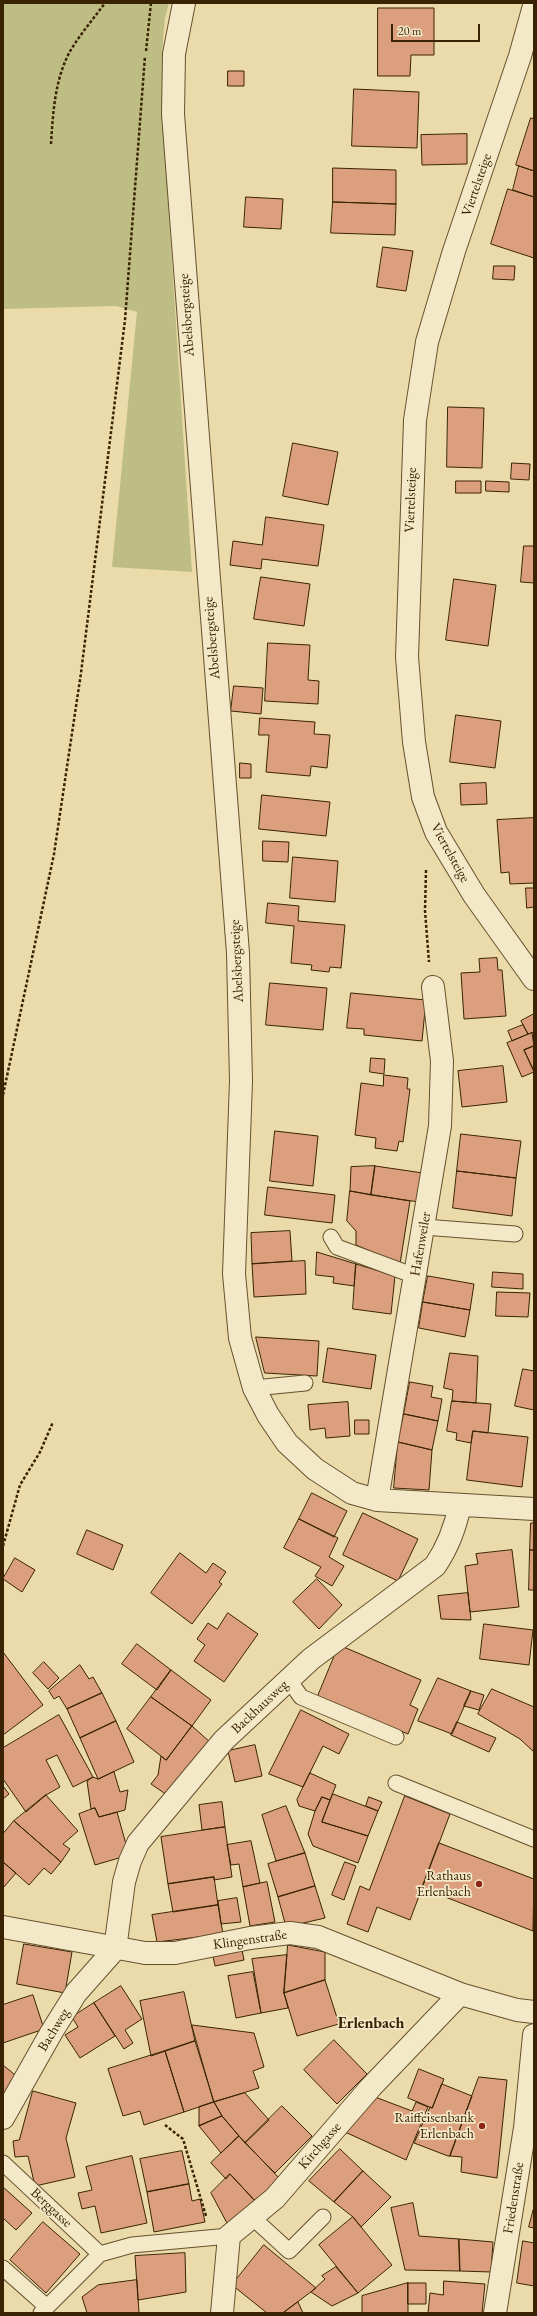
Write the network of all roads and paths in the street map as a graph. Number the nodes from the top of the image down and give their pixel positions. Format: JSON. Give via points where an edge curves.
{"nodes":[{"id":1,"x":105,"y":3,"type":"edge"},
{"id":2,"x":151,"y":3,"type":"edge"},
{"id":3,"x":184,"y":3,"type":"edge"},
{"id":4,"x":534,"y":6,"type":"edge"},
{"id":5,"x":51,"y":144,"type":"dead end"},
{"id":6,"x":436,"y":832,"type":"junction"},
{"id":7,"x":534,"y":979,"type":"edge"},
{"id":8,"x":433,"y":987,"type":"joint"},
{"id":9,"x":3,"y":1095,"type":"edge"},
{"id":10,"x":424,"y":1227,"type":"junction"},
{"id":11,"x":515,"y":1234,"type":"dead end"},
{"id":12,"x":330,"y":1238,"type":"dead end"},
{"id":13,"x":415,"y":1276,"type":"junction"},
{"id":14,"x":305,"y":1383,"type":"dead end"},
{"id":15,"x":254,"y":1388,"type":"junction"},
{"id":16,"x":53,"y":1422,"type":"dead end"},
{"id":17,"x":377,"y":1500,"type":"junction"},
{"id":18,"x":460,"y":1505,"type":"junction"},
{"id":19,"x":534,"y":1509,"type":"edge"},
{"id":20,"x":3,"y":1546,"type":"edge"},
{"id":21,"x":288,"y":1680,"type":"junction"},
{"id":22,"x":396,"y":1737,"type":"dead end"},
{"id":23,"x":396,"y":1783,"type":"dead end"},
{"id":24,"x":534,"y":1839,"type":"edge"},
{"id":25,"x":3,"y":1927,"type":"edge"},
{"id":26,"x":115,"y":1949,"type":"junction"},
{"id":27,"x":460,"y":1994,"type":"junction"},
{"id":28,"x":534,"y":2012,"type":"edge"},
{"id":29,"x":534,"y":2035,"type":"edge"},
{"id":30,"x":3,"y":2118,"type":"edge"},
{"id":31,"x":165,"y":2125,"type":"dead end"},
{"id":32,"x":3,"y":2163,"type":"edge"},
{"id":33,"x":252,"y":2217,"type":"junction"},
{"id":34,"x":323,"y":2218,"type":"dead end"},
{"id":35,"x":222,"y":2236,"type":"junction"},
{"id":36,"x":100,"y":2254,"type":"junction"},
{"id":37,"x":3,"y":2268,"type":"edge"},
{"id":38,"x":44,"y":2310,"type":"edge"},
{"id":39,"x":222,"y":2313,"type":"edge"},
{"id":40,"x":495,"y":2313,"type":"edge"}],
"edges":[{"from":1,"to":5,"type":"path","via":[[72,49],[62,74],[53,111]]},
{"from":2,"to":9,"type":"path","via":[[125,320],[81,673],[54,854]]},
{"from":3,"to":15,"type":"street","name":"Abelsbergsteige","via":[[174,54],[173,114],[238,953],[241,1080],[234,1274],[240,1338]]},
{"from":4,"to":6,"type":"street","name":"Viertelsteige","via":[[427,342],[415,420],[407,657],[420,781]]},
{"from":6,"to":7,"type":"street","name":"Viertelsteige","via":[[474,895]]},
{"from":6,"to":8,"type":"path","via":[[426,867],[425,911],[427,951]]},
{"from":8,"to":10,"type":"street","name":"Hafenweiler","via":[[442,1061],[440,1126]]},
{"from":10,"to":11,"type":"lane"},
{"from":10,"to":13,"type":"street","name":"Hafenweiler"},
{"from":12,"to":13,"type":"lane","via":[[337,1246]]},
{"from":13,"to":17,"type":"street","name":"Hafenweiler"},
{"from":14,"to":15,"type":"lane"},
{"from":15,"to":17,"type":"street","via":[[268,1416],[287,1443],[315,1469],[352,1493]]},
{"from":16,"to":20,"type":"path","via":[[40,1452],[20,1485]]},
{"from":17,"to":18,"type":"street"},
{"from":18,"to":19,"type":"street"},
{"from":18,"to":21,"type":"street","name":"Backhausweg","via":[[448,1547],[435,1566]]},
{"from":21,"to":22,"type":"lane","via":[[301,1697]]},
{"from":21,"to":26,"type":"street","name":"Backhausweg","via":[[224,1740],[138,1843],[124,1882]]},
{"from":23,"to":24,"type":"lane"},
{"from":25,"to":26,"type":"street","name":"Klingenstraße"},
{"from":26,"to":27,"type":"street","name":"Klingenstraße","via":[[145,1954],[175,1953],[290,1933],[318,1937]]},
{"from":26,"to":30,"type":"street","name":"Bachweg","via":[[76,1993]]},
{"from":27,"to":28,"type":"street","name":"Klingenstraße","via":[[516,2010]]},
{"from":27,"to":33,"type":"street","name":"Kirchgasse","via":[[371,2087],[275,2198]]},
{"from":29,"to":40,"type":"street","name":"Friedenstraße","via":[[525,2128]]},
{"from":31,"to":35,"type":"path","via":[[183,2139]]},
{"from":32,"to":36,"type":"lane","name":"Berggasse"},
{"from":33,"to":34,"type":"lane","via":[[289,2251]]},
{"from":33,"to":35,"type":"street","name":"Kirchgasse"},
{"from":35,"to":36,"type":"lane","via":[[132,2245]]},
{"from":35,"to":39,"type":"street"},
{"from":36,"to":38,"type":"lane"},
{"from":37,"to":38,"type":"lane"}]}
